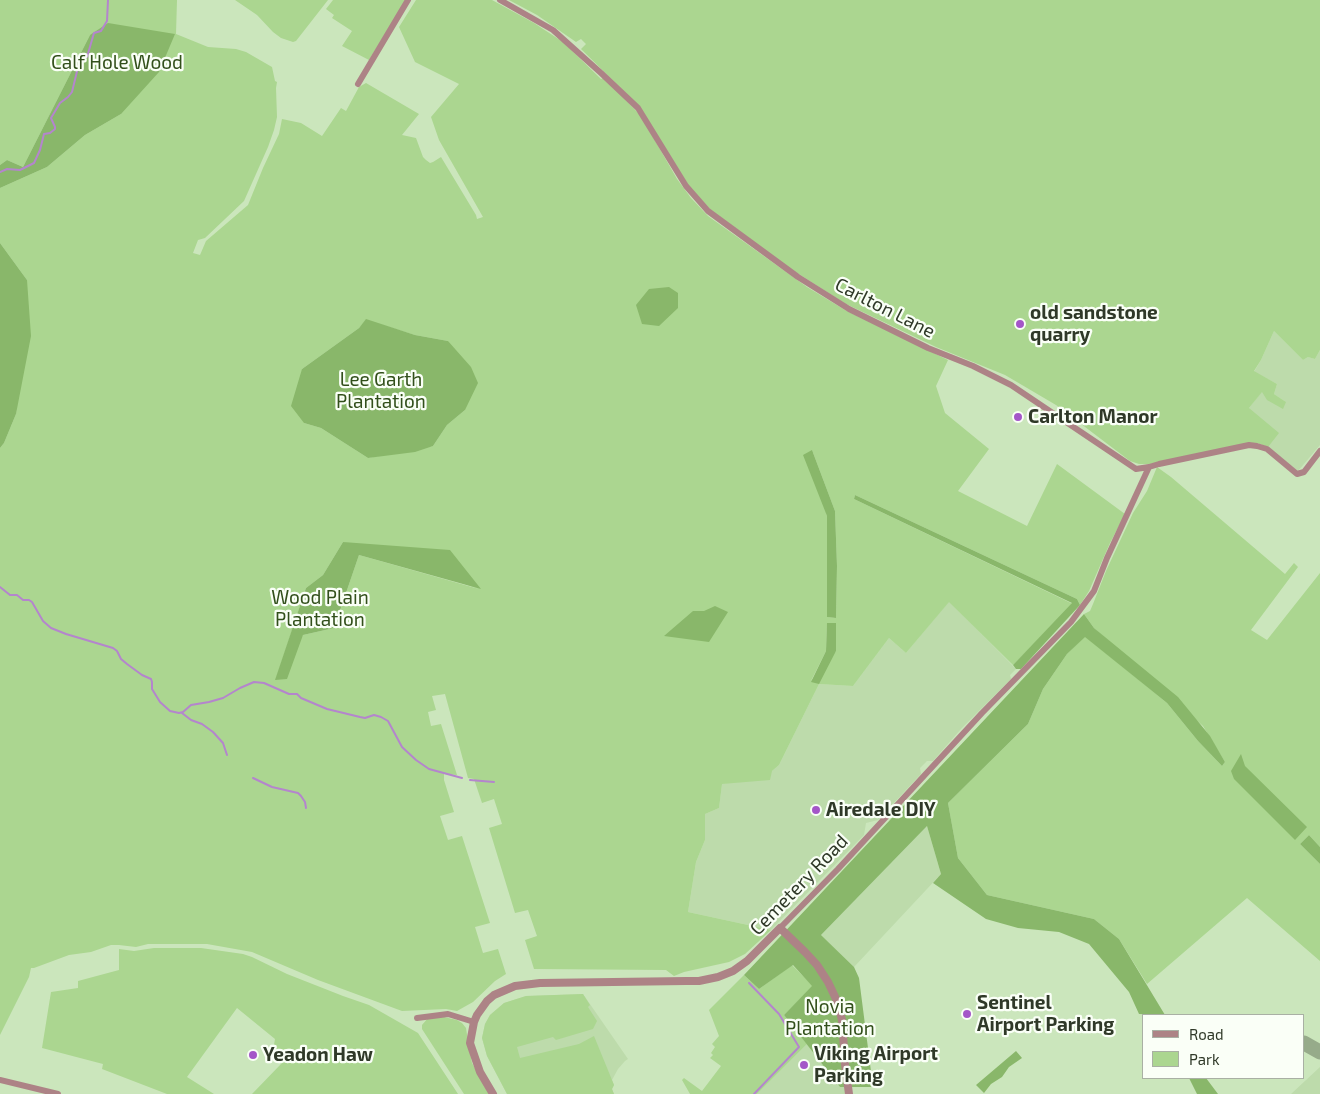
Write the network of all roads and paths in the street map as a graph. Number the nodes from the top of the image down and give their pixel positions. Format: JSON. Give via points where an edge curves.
{"nodes":[{"id":1,"x":408,"y":0,"type":"edge"},
{"id":2,"x":500,"y":0,"type":"edge"},
{"id":3,"x":358,"y":84,"type":"dead end"},
{"id":4,"x":1320,"y":451,"type":"edge"},
{"id":5,"x":1149,"y":467,"type":"junction"},
{"id":6,"x":780,"y":928,"type":"junction"},
{"id":7,"x":417,"y":1018,"type":"dead end"},
{"id":8,"x":474,"y":1022,"type":"junction"},
{"id":9,"x":0,"y":1080,"type":"edge"},
{"id":10,"x":58,"y":1094,"type":"edge"},
{"id":11,"x":493,"y":1094,"type":"edge"},
{"id":12,"x":849,"y":1094,"type":"edge"}],
"edges":[{"from":1,"to":3,"type":"street"},
{"from":2,"to":5,"type":"street","name":"Carlton Lane","via":[[553,30],[607,78],[638,108],[686,186],[708,211],[784,267],[849,310],[1011,385],[1136,468]]},
{"from":4,"to":5,"type":"street","name":"Carlton Lane","via":[[1304,472],[1297,474],[1267,449],[1249,445]]},
{"from":5,"to":6,"type":"street","name":"Cemetery Road","via":[[1094,591],[1071,622]]},
{"from":6,"to":8,"type":"street","name":"Cemetery Road","via":[[747,961],[718,977],[699,981],[516,986],[494,994]]},
{"from":6,"to":12,"type":"street","via":[[817,965],[837,1001],[842,1020]]},
{"from":7,"to":8,"type":"street","via":[[448,1014]]},
{"from":8,"to":11,"type":"street","name":"Cemetery Road","via":[[470,1043],[480,1072]]},
{"from":9,"to":10,"type":"street"}]}
